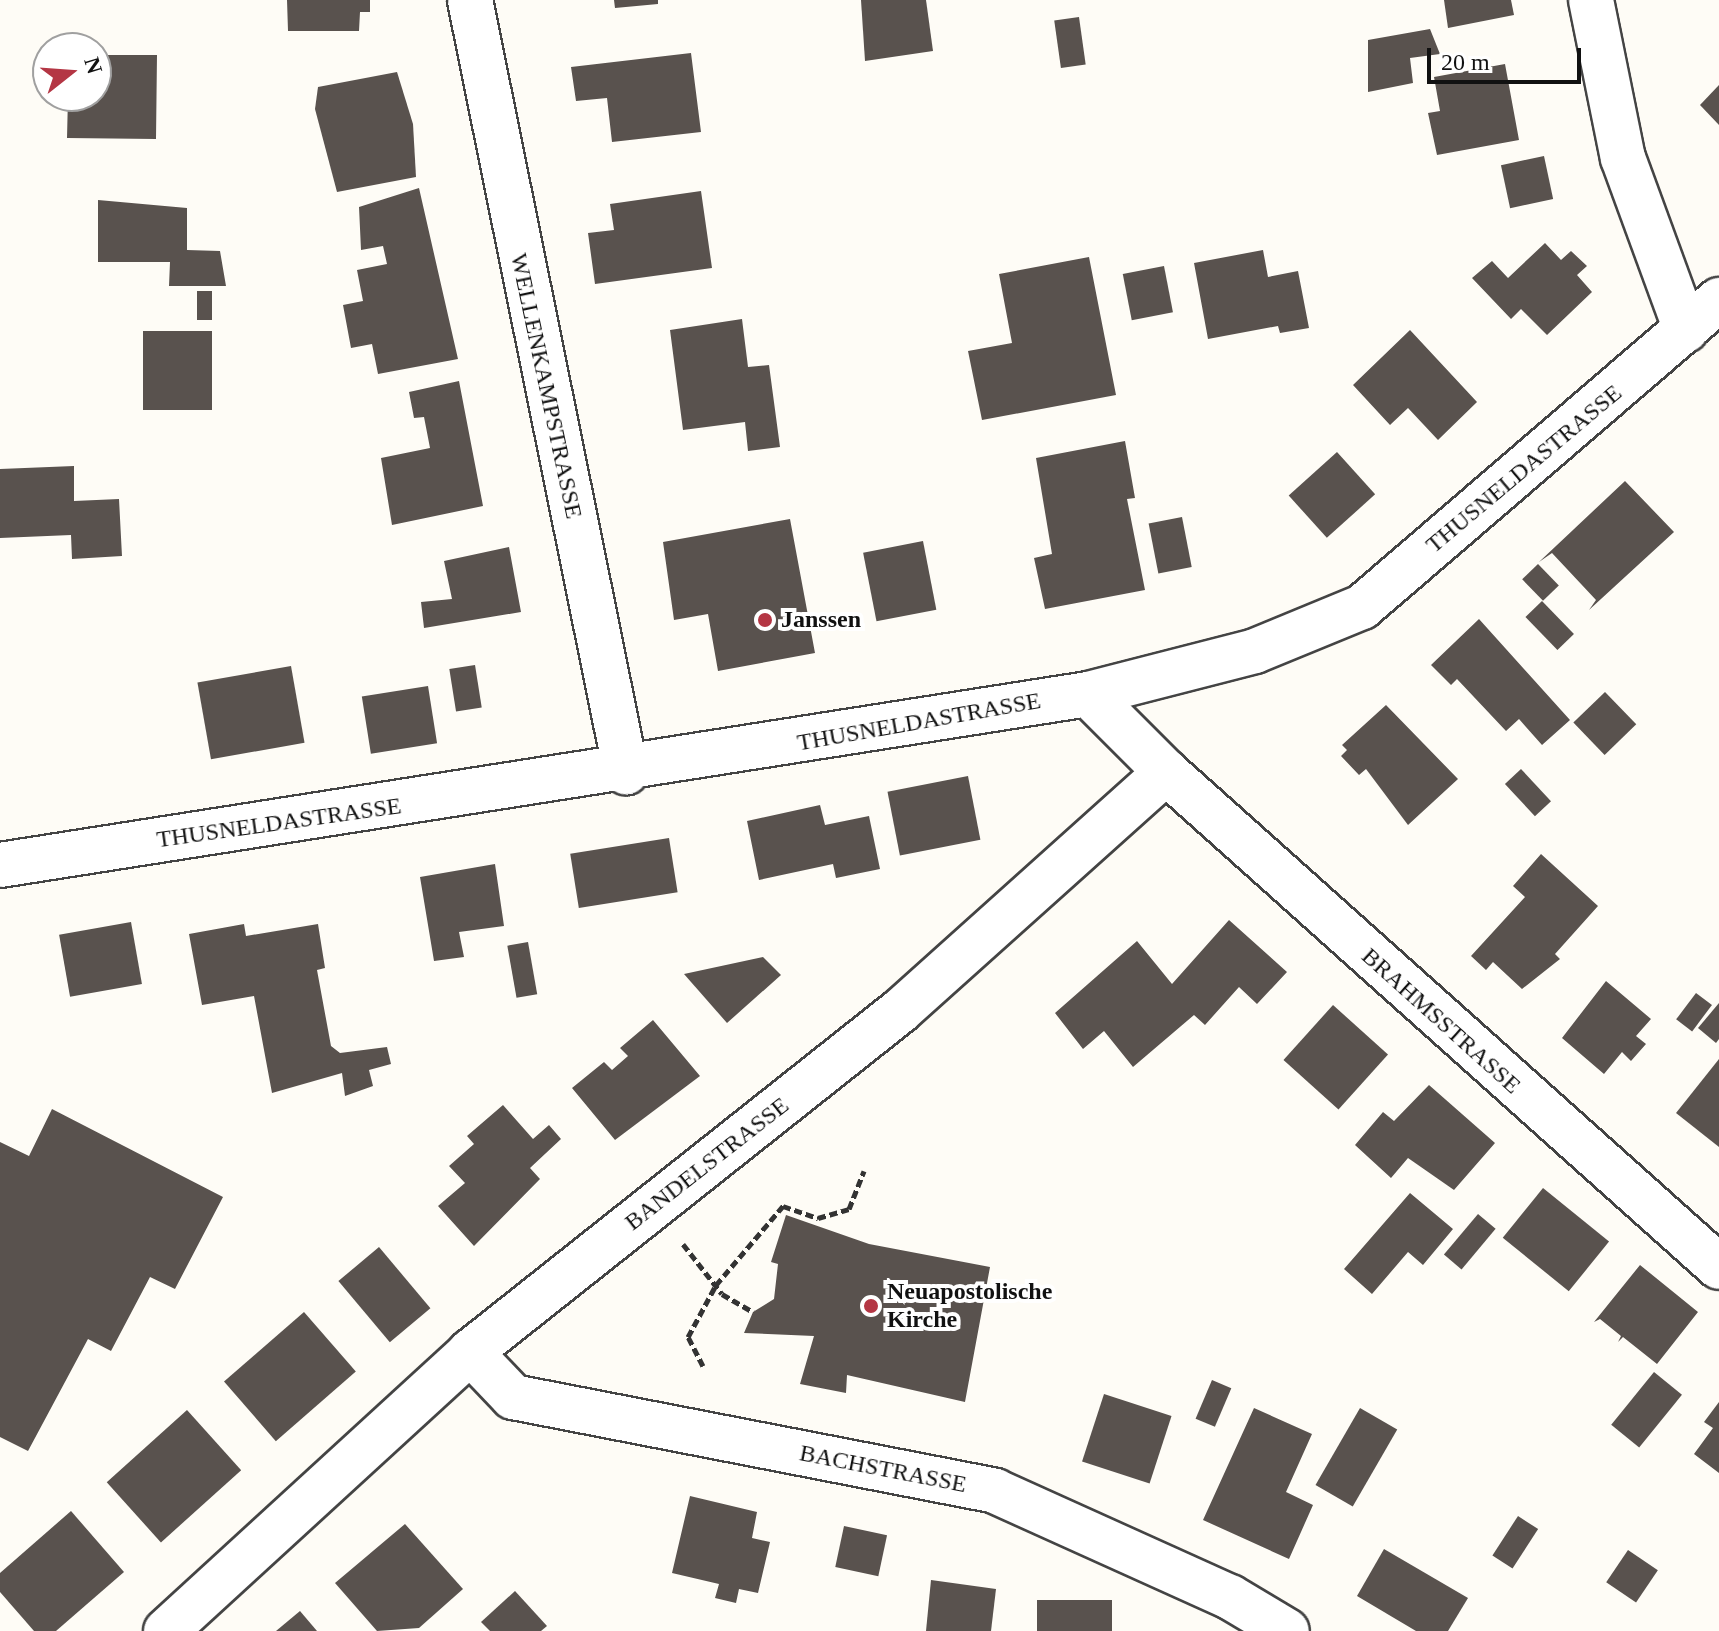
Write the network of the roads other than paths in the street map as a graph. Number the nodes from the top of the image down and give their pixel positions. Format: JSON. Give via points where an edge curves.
{"nodes":[{"id":1,"x":470,"y":0,"type":"edge"},
{"id":2,"x":1591,"y":0,"type":"edge"},
{"id":3,"x":1719,"y":300,"type":"edge"},
{"id":4,"x":1686,"y":330,"type":"junction"},
{"id":5,"x":1088,"y":694,"type":"junction"},
{"id":6,"x":626,"y":772,"type":"junction"},
{"id":7,"x":1166,"y":772,"type":"junction"},
{"id":8,"x":0,"y":865,"type":"edge"},
{"id":9,"x":1719,"y":1267,"type":"edge"},
{"id":10,"x":470,"y":1352,"type":"junction"},
{"id":11,"x":166,"y":1631,"type":"edge"},
{"id":12,"x":1287,"y":1631,"type":"edge"}],
"edges":[{"from":1,"to":6,"type":"street","name":"WELLENKAMPSTRASSE"},
{"from":2,"to":4,"type":"street","via":[[1623,158]]},
{"from":3,"to":4,"type":"street","name":"THUSNELDASTRASSE"},
{"from":4,"to":5,"type":"street","name":"THUSNELDASTRASSE","via":[[1362,607],[1255,651]]},
{"from":5,"to":6,"type":"street","name":"THUSNELDASTRASSE"},
{"from":5,"to":7,"type":"street"},
{"from":6,"to":8,"type":"street","name":"THUSNELDASTRASSE"},
{"from":7,"to":9,"type":"street","name":"BRAHMSSTRASSE"},
{"from":7,"to":10,"type":"street","name":"BANDELSTRASSE","via":[[900,1011]]},
{"from":10,"to":11,"type":"street","name":"BANDELSTRASSE"},
{"from":10,"to":12,"type":"street","name":"BACHSTRASSE","via":[[513,1397],[995,1491],[1230,1597]]}]}
